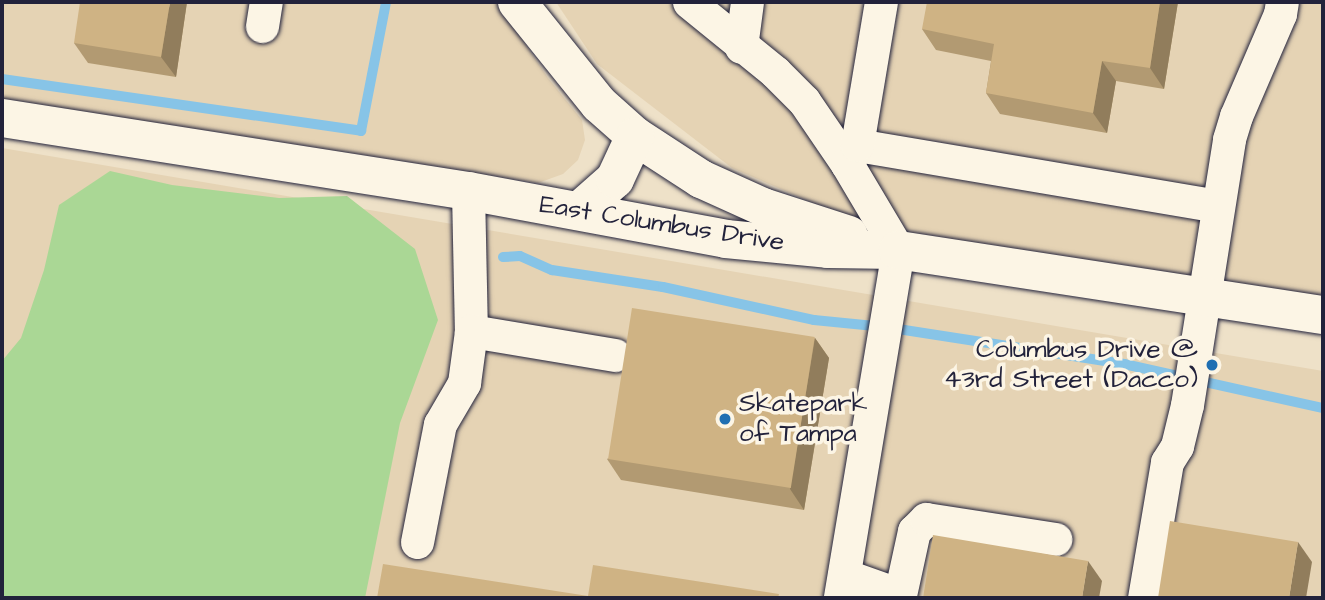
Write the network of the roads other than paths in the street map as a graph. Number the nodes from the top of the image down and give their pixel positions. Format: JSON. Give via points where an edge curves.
{"nodes":[{"id":1,"x":517,"y":2,"type":"edge"},
{"id":2,"x":689,"y":2,"type":"edge"},
{"id":3,"x":747,"y":2,"type":"edge"},
{"id":4,"x":881,"y":2,"type":"edge"},
{"id":5,"x":1282,"y":2,"type":"edge"},
{"id":6,"x":741,"y":47,"type":"junction"},
{"id":7,"x":2,"y":118,"type":"edge"},
{"id":8,"x":635,"y":136,"type":"junction"},
{"id":9,"x":852,"y":154,"type":"junction"},
{"id":10,"x":468,"y":191,"type":"junction"},
{"id":11,"x":1218,"y":206,"type":"junction"},
{"id":12,"x":579,"y":211,"type":"junction"},
{"id":13,"x":898,"y":250,"type":"junction"},
{"id":14,"x":1206,"y":297,"type":"junction"},
{"id":15,"x":1323,"y":315,"type":"edge"},
{"id":16,"x":471,"y":331,"type":"junction"},
{"id":17,"x":615,"y":355,"type":"dead end"},
{"id":18,"x":1055,"y":539,"type":"dead end"},
{"id":19,"x":417,"y":542,"type":"dead end"},
{"id":20,"x":842,"y":586,"type":"edge"},
{"id":21,"x":900,"y":596,"type":"edge"},
{"id":22,"x":1144,"y":598,"type":"edge"}],
"edges":[{"from":1,"to":8,"type":"main road","via":[[599,104]]},
{"from":2,"to":6,"type":"street"},
{"from":3,"to":6,"type":"street"},
{"from":4,"to":9,"type":"street"},
{"from":5,"to":11,"type":"street","via":[[1236,116]]},
{"from":6,"to":9,"type":"street","via":[[775,72]]},
{"from":7,"to":10,"type":"main road","name":"East Columbus Drive"},
{"from":8,"to":12,"type":"main road","via":[[615,179]]},
{"from":8,"to":13,"type":"main road","via":[[701,179],[763,207]]},
{"from":9,"to":11,"type":"street"},
{"from":9,"to":13,"type":"street"},
{"from":10,"to":12,"type":"main road","name":"East Columbus Drive"},
{"from":10,"to":16,"type":"street"},
{"from":11,"to":14,"type":"street"},
{"from":12,"to":13,"type":"main road","name":"East Columbus Drive","via":[[726,239]]},
{"from":13,"to":14,"type":"main road","name":"East Columbus Drive"},
{"from":13,"to":20,"type":"street"},
{"from":14,"to":15,"type":"main road","name":"East Columbus Drive"},
{"from":14,"to":22,"type":"street","via":[[1187,405],[1177,446],[1167,462]]},
{"from":16,"to":17,"type":"street"},
{"from":16,"to":19,"type":"street","via":[[464,383],[440,424]]},
{"from":18,"to":21,"type":"street","via":[[926,519],[914,531]]},
{"from":20,"to":21,"type":"street"}]}
